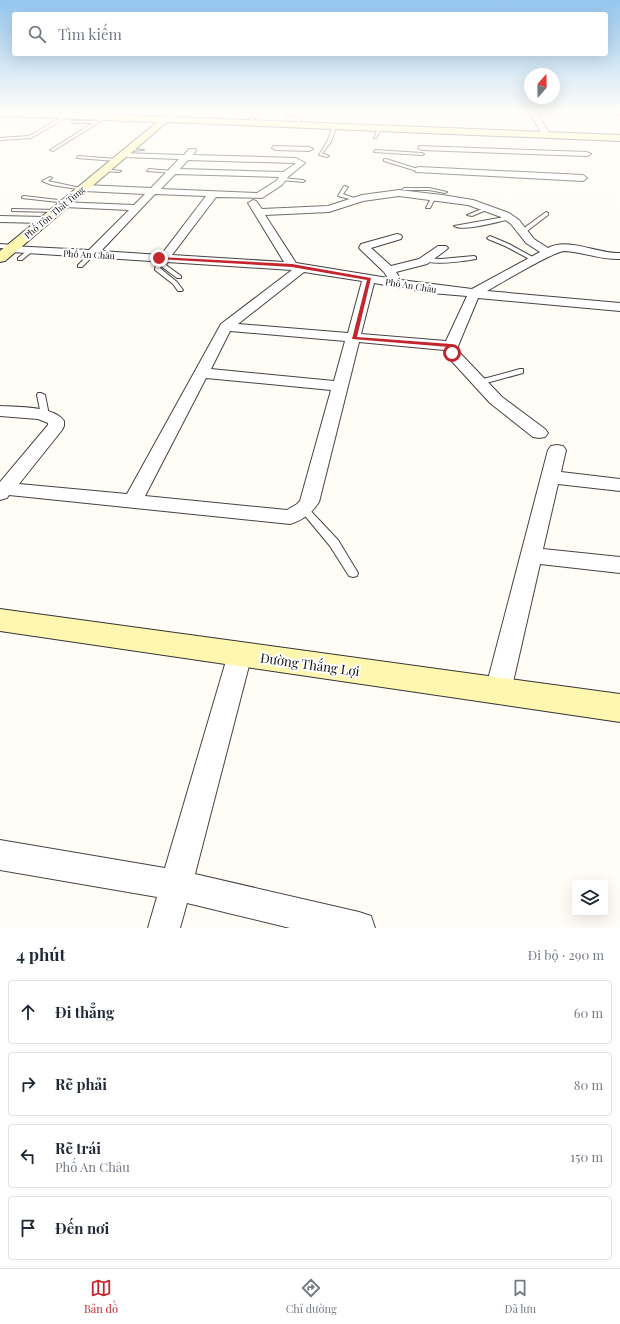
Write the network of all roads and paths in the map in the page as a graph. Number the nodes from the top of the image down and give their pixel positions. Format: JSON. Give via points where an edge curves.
{"nodes":[{"id":1,"x":126,"y":155,"type":"edge"},
{"id":2,"x":130,"y":155,"type":"edge"},
{"id":3,"x":421,"y":155,"type":"edge"},
{"id":4,"x":462,"y":155,"type":"edge"},
{"id":5,"x":580,"y":155,"type":"edge"},
{"id":6,"x":78,"y":157,"type":"dead end"},
{"id":7,"x":187,"y":157,"type":"junction"},
{"id":8,"x":122,"y":159,"type":"junction"},
{"id":9,"x":385,"y":160,"type":"dead end"},
{"id":10,"x":479,"y":161,"type":"junction"},
{"id":11,"x":538,"y":163,"type":"junction"},
{"id":12,"x":149,"y":170,"type":"dead end"},
{"id":13,"x":401,"y":170,"type":"dead end"},
{"id":14,"x":419,"y":170,"type":"junction"},
{"id":15,"x":173,"y":171,"type":"junction"},
{"id":16,"x":284,"y":177,"type":"junction"},
{"id":17,"x":50,"y":178,"type":"dead end"},
{"id":18,"x":583,"y":178,"type":"dead end"},
{"id":19,"x":303,"y":181,"type":"dead end"},
{"id":20,"x":346,"y":187,"type":"dead end"},
{"id":21,"x":83,"y":188,"type":"junction"},
{"id":22,"x":153,"y":191,"type":"junction"},
{"id":23,"x":402,"y":191,"type":"junction"},
{"id":24,"x":445,"y":192,"type":"dead end"},
{"id":25,"x":214,"y":194,"type":"junction"},
{"id":26,"x":249,"y":196,"type":"junction"},
{"id":27,"x":24,"y":197,"type":"dead end"},
{"id":28,"x":434,"y":197,"type":"junction"},
{"id":29,"x":355,"y":200,"type":"junction"},
{"id":30,"x":62,"y":206,"type":"junction"},
{"id":31,"x":428,"y":207,"type":"dead end"},
{"id":32,"x":137,"y":208,"type":"junction"},
{"id":33,"x":489,"y":208,"type":"junction"},
{"id":34,"x":14,"y":210,"type":"dead end"},
{"id":35,"x":258,"y":212,"type":"junction"},
{"id":36,"x":546,"y":214,"type":"dead end"},
{"id":37,"x":470,"y":215,"type":"dead end"},
{"id":38,"x":510,"y":218,"type":"junction"},
{"id":39,"x":0,"y":219,"type":"edge"},
{"id":40,"x":45,"y":220,"type":"junction"},
{"id":41,"x":458,"y":226,"type":"dead end"},
{"id":42,"x":522,"y":232,"type":"junction"},
{"id":43,"x":397,"y":237,"type":"dead end"},
{"id":44,"x":490,"y":238,"type":"dead end"},
{"id":45,"x":8,"y":247,"type":"edge"},
{"id":46,"x":442,"y":248,"type":"dead end"},
{"id":47,"x":31,"y":250,"type":"junction"},
{"id":48,"x":548,"y":253,"type":"junction"},
{"id":49,"x":92,"y":254,"type":"junction"},
{"id":50,"x":620,"y":256,"type":"edge"},
{"id":51,"x":0,"y":258,"type":"edge"},
{"id":52,"x":163,"y":258,"type":"junction"},
{"id":53,"x":474,"y":258,"type":"dead end"},
{"id":54,"x":20,"y":259,"type":"dead end"},
{"id":55,"x":426,"y":260,"type":"junction"},
{"id":56,"x":534,"y":260,"type":"junction"},
{"id":57,"x":80,"y":266,"type":"dead end"},
{"id":58,"x":297,"y":266,"type":"junction"},
{"id":59,"x":389,"y":270,"type":"junction"},
{"id":60,"x":179,"y":277,"type":"dead end"},
{"id":61,"x":369,"y":279,"type":"junction"},
{"id":62,"x":397,"y":283,"type":"junction"},
{"id":63,"x":180,"y":290,"type":"dead end"},
{"id":64,"x":476,"y":292,"type":"junction"},
{"id":65,"x":620,"y":307,"type":"edge"},
{"id":66,"x":226,"y":327,"type":"junction"},
{"id":67,"x":354,"y":338,"type":"junction"},
{"id":68,"x":451,"y":346,"type":"junction"},
{"id":69,"x":520,"y":371,"type":"dead end"},
{"id":70,"x":201,"y":373,"type":"junction"},
{"id":71,"x":479,"y":383,"type":"junction"},
{"id":72,"x":341,"y":386,"type":"junction"},
{"id":73,"x":41,"y":395,"type":"dead end"},
{"id":74,"x":0,"y":411,"type":"edge"},
{"id":75,"x":45,"y":415,"type":"junction"},
{"id":76,"x":539,"y":433,"type":"dead end"},
{"id":77,"x":557,"y":450,"type":"dead end"},
{"id":78,"x":550,"y":477,"type":"junction"},
{"id":79,"x":620,"y":485,"type":"edge"},
{"id":80,"x":1,"y":490,"type":"edge"},
{"id":81,"x":132,"y":502,"type":"junction"},
{"id":82,"x":304,"y":509,"type":"junction"},
{"id":83,"x":531,"y":555,"type":"junction"},
{"id":84,"x":620,"y":565,"type":"edge"},
{"id":85,"x":353,"y":573,"type":"dead end"},
{"id":86,"x":0,"y":620,"type":"edge"},
{"id":87,"x":240,"y":654,"type":"junction"},
{"id":88,"x":498,"y":691,"type":"junction"},
{"id":89,"x":620,"y":708,"type":"edge"},
{"id":90,"x":0,"y":855,"type":"edge"},
{"id":91,"x":176,"y":885,"type":"junction"},
{"id":92,"x":164,"y":928,"type":"edge"},
{"id":93,"x":360,"y":928,"type":"edge"}],
"edges":[{"from":1,"to":8,"type":"main road","name":"Phố Tôn Thất Tùng"},
{"from":2,"to":8,"type":"lane"},
{"from":3,"to":14,"type":"street"},
{"from":4,"to":10,"type":"street"},
{"from":5,"to":11,"type":"street"},
{"from":6,"to":8,"type":"lane"},
{"from":7,"to":8,"type":"street"},
{"from":7,"to":15,"type":"street"},
{"from":7,"to":16,"type":"street","via":[[300,162]]},
{"from":8,"to":21,"type":"main road","name":"Phố Tôn Thất Tùng"},
{"from":9,"to":14,"type":"lane"},
{"from":10,"to":11,"type":"street"},
{"from":10,"to":11,"type":"street"},
{"from":10,"to":14,"type":"street"},
{"from":11,"to":18,"type":"street"},
{"from":12,"to":15,"type":"lane"},
{"from":13,"to":14,"type":"lane"},
{"from":14,"to":23,"type":"street"},
{"from":15,"to":16,"type":"street"},
{"from":15,"to":22,"type":"street"},
{"from":16,"to":19,"type":"lane"},
{"from":16,"to":26,"type":"street","via":[[259,196]]},
{"from":17,"to":21,"type":"lane","via":[[44,181]]},
{"from":20,"to":29,"type":"lane","via":[[340,195]]},
{"from":21,"to":22,"type":"street"},
{"from":21,"to":30,"type":"main road","name":"Phố Tôn Thất Tùng"},
{"from":22,"to":25,"type":"street"},
{"from":22,"to":32,"type":"street"},
{"from":23,"to":24,"type":"lane","via":[[429,189]]},
{"from":23,"to":28,"type":"street"},
{"from":23,"to":29,"type":"street"},
{"from":25,"to":26,"type":"street"},
{"from":25,"to":52,"type":"street"},
{"from":26,"to":35,"type":"street"},
{"from":27,"to":30,"type":"lane"},
{"from":28,"to":31,"type":"lane"},
{"from":28,"to":33,"type":"street","via":[[470,202]]},
{"from":29,"to":35,"type":"street","via":[[329,209]]},
{"from":30,"to":32,"type":"street"},
{"from":30,"to":34,"type":"lane"},
{"from":30,"to":40,"type":"main road","name":"Phố Tôn Thất Tùng"},
{"from":32,"to":49,"type":"street"},
{"from":33,"to":37,"type":"lane"},
{"from":33,"to":38,"type":"street"},
{"from":35,"to":58,"type":"street"},
{"from":36,"to":42,"type":"lane"},
{"from":38,"to":41,"type":"lane","via":[[466,227]]},
{"from":38,"to":42,"type":"street"},
{"from":39,"to":40,"type":"street"},
{"from":40,"to":45,"type":"main road","name":"Phố Tôn Thất Tùng"},
{"from":42,"to":48,"type":"street"},
{"from":43,"to":59,"type":"street","via":[[365,246]]},
{"from":44,"to":56,"type":"lane"},
{"from":45,"to":47,"type":"street","name":"Phố An Châu"},
{"from":45,"to":51,"type":"main road","name":"Phố Tôn Thất Tùng"},
{"from":46,"to":55,"type":"street"},
{"from":47,"to":49,"type":"street","name":"Phố An Châu"},
{"from":47,"to":54,"type":"lane"},
{"from":48,"to":50,"type":"street","via":[[560,247]]},
{"from":48,"to":56,"type":"street"},
{"from":49,"to":52,"type":"street","name":"Phố An Châu"},
{"from":49,"to":57,"type":"lane"},
{"from":52,"to":58,"type":"street","name":"Phố An Châu"},
{"from":52,"to":60,"type":"lane","via":[[163,265]]},
{"from":52,"to":63,"type":"lane","via":[[157,269]]},
{"from":53,"to":55,"type":"lane"},
{"from":55,"to":59,"type":"street"},
{"from":56,"to":64,"type":"street"},
{"from":58,"to":61,"type":"street","name":"Phố An Châu"},
{"from":58,"to":66,"type":"street"},
{"from":59,"to":62,"type":"street"},
{"from":61,"to":62,"type":"street","name":"Phố An Châu"},
{"from":61,"to":67,"type":"street"},
{"from":62,"to":64,"type":"street","name":"Phố An Châu","via":[[437,290]]},
{"from":64,"to":65,"type":"street","name":"Phố An Châu"},
{"from":64,"to":68,"type":"street"},
{"from":66,"to":67,"type":"street"},
{"from":66,"to":70,"type":"street"},
{"from":67,"to":68,"type":"street"},
{"from":67,"to":72,"type":"street"},
{"from":68,"to":71,"type":"street","via":[[452,353],[458,361]]},
{"from":69,"to":71,"type":"lane"},
{"from":70,"to":72,"type":"street"},
{"from":70,"to":81,"type":"street"},
{"from":71,"to":76,"type":"street","via":[[496,400]]},
{"from":72,"to":82,"type":"street","via":[[309,502]]},
{"from":73,"to":75,"type":"lane"},
{"from":74,"to":75,"type":"street"},
{"from":75,"to":80,"type":"street","via":[[54,418],[56,426]]},
{"from":77,"to":78,"type":"street"},
{"from":78,"to":79,"type":"street"},
{"from":78,"to":83,"type":"street"},
{"from":80,"to":81,"type":"street"},
{"from":81,"to":82,"type":"street","via":[[290,517]]},
{"from":82,"to":85,"type":"lane","via":[[334,543]]},
{"from":83,"to":84,"type":"street"},
{"from":83,"to":88,"type":"street"},
{"from":86,"to":87,"type":"main road","name":"Đường Thắng Lợi"},
{"from":87,"to":88,"type":"main road","name":"Đường Thắng Lợi"},
{"from":87,"to":91,"type":"street"},
{"from":88,"to":89,"type":"main road","name":"Đường Thắng Lợi"},
{"from":90,"to":91,"type":"street"},
{"from":91,"to":92,"type":"street"},
{"from":91,"to":93,"type":"street"}]}
